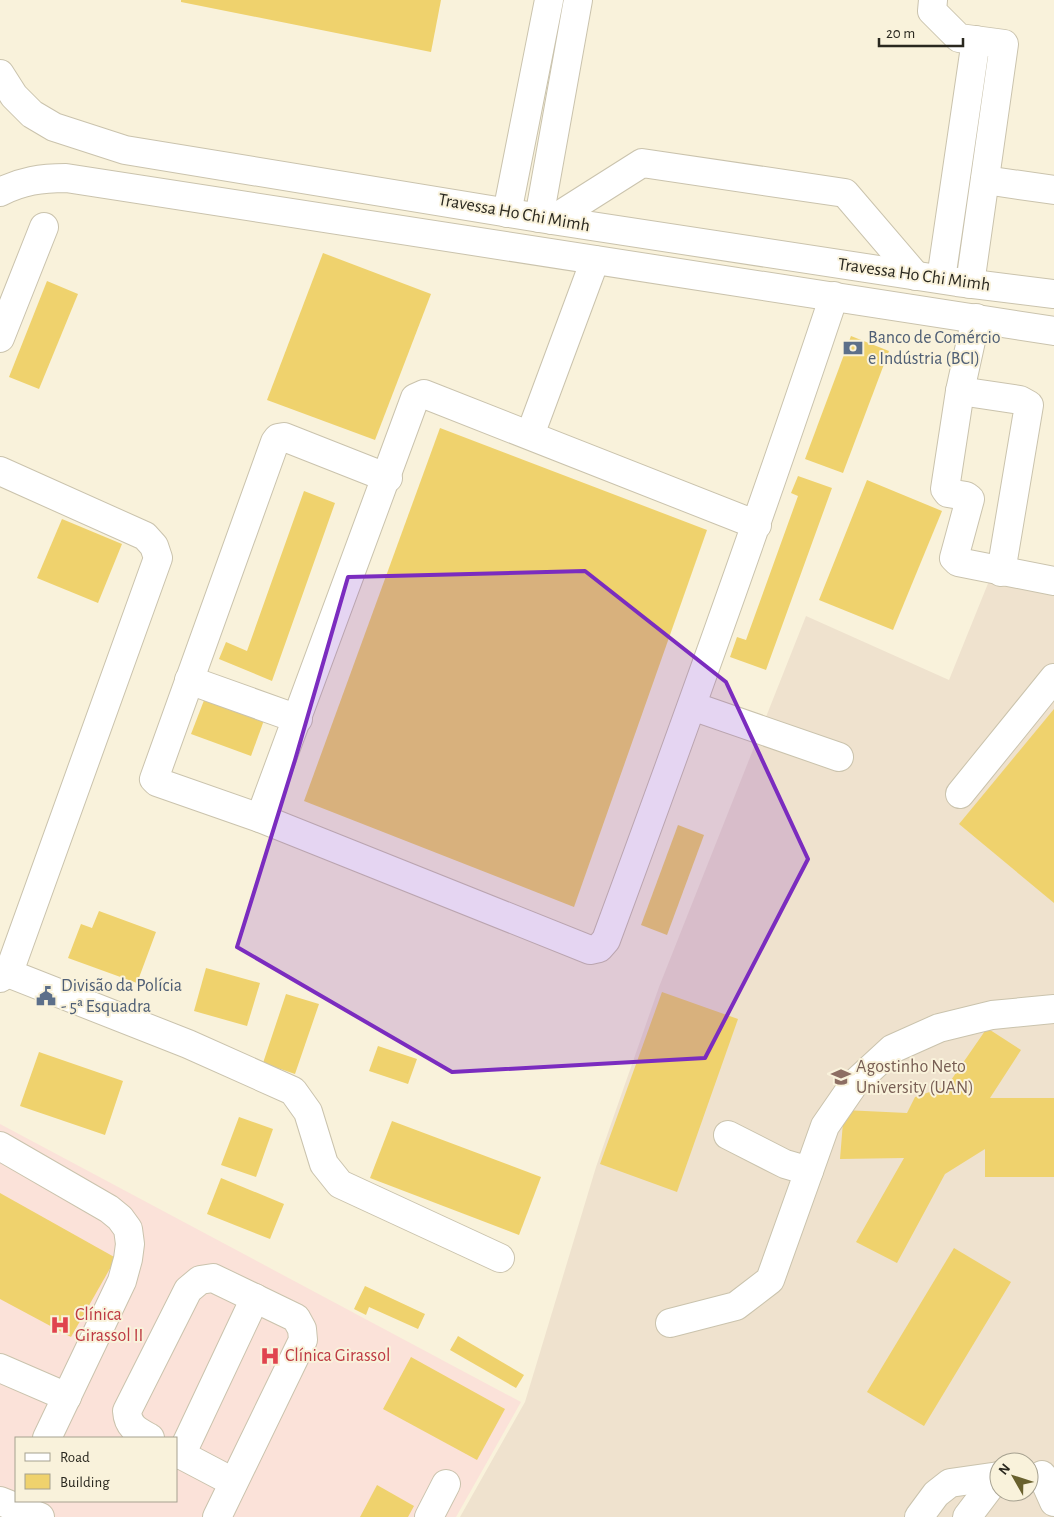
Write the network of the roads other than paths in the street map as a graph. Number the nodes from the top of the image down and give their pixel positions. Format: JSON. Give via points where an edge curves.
{"nodes":[{"id":1,"x":549,"y":0,"type":"edge"},
{"id":2,"x":578,"y":0,"type":"edge"},
{"id":3,"x":933,"y":0,"type":"edge"},
{"id":4,"x":975,"y":40,"type":"junction"},
{"id":5,"x":0,"y":74,"type":"edge"},
{"id":6,"x":985,"y":180,"type":"junction"},
{"id":7,"x":1054,"y":190,"type":"edge"},
{"id":8,"x":0,"y":192,"type":"edge"},
{"id":9,"x":507,"y":213,"type":"junction"},
{"id":10,"x":545,"y":219,"type":"junction"},
{"id":11,"x":44,"y":227,"type":"dead end"},
{"id":12,"x":595,"y":260,"type":"junction"},
{"id":13,"x":942,"y":280,"type":"junction"},
{"id":14,"x":1054,"y":294,"type":"edge"},
{"id":15,"x":834,"y":296,"type":"junction"},
{"id":16,"x":976,"y":318,"type":"junction"},
{"id":17,"x":1054,"y":331,"type":"edge"},
{"id":18,"x":0,"y":338,"type":"edge"},
{"id":19,"x":960,"y":391,"type":"junction"},
{"id":20,"x":530,"y":435,"type":"junction"},
{"id":21,"x":0,"y":472,"type":"edge"},
{"id":22,"x":388,"y":478,"type":"junction"},
{"id":23,"x":757,"y":525,"type":"junction"},
{"id":24,"x":1001,"y":572,"type":"junction"},
{"id":25,"x":1054,"y":581,"type":"edge"},
{"id":26,"x":1054,"y":678,"type":"edge"},
{"id":27,"x":188,"y":680,"type":"junction"},
{"id":28,"x":692,"y":706,"type":"junction"},
{"id":29,"x":298,"y":719,"type":"junction"},
{"id":30,"x":839,"y":758,"type":"dead end"},
{"id":31,"x":960,"y":794,"type":"dead end"},
{"id":32,"x":260,"y":818,"type":"junction"},
{"id":33,"x":3,"y":973,"type":"edge"},
{"id":34,"x":1053,"y":1009,"type":"edge"},
{"id":35,"x":728,"y":1135,"type":"dead end"},
{"id":36,"x":0,"y":1146,"type":"edge"},
{"id":37,"x":809,"y":1171,"type":"junction"},
{"id":38,"x":500,"y":1258,"type":"dead end"},
{"id":39,"x":255,"y":1298,"type":"junction"},
{"id":40,"x":670,"y":1323,"type":"dead end"},
{"id":41,"x":0,"y":1368,"type":"edge"},
{"id":42,"x":67,"y":1397,"type":"junction"},
{"id":43,"x":47,"y":1437,"type":"edge"},
{"id":44,"x":148,"y":1437,"type":"edge"},
{"id":45,"x":179,"y":1453,"type":"edge"},
{"id":46,"x":1042,"y":1475,"type":"edge"},
{"id":47,"x":989,"y":1477,"type":"edge"},
{"id":48,"x":233,"y":1482,"type":"junction"},
{"id":49,"x":446,"y":1484,"type":"dead end"},
{"id":50,"x":989,"y":1488,"type":"edge"},
{"id":51,"x":1054,"y":1502,"type":"edge"},
{"id":52,"x":11,"y":1503,"type":"edge"},
{"id":53,"x":40,"y":1517,"type":"edge"},
{"id":54,"x":217,"y":1517,"type":"edge"},
{"id":55,"x":429,"y":1517,"type":"edge"},
{"id":56,"x":919,"y":1517,"type":"edge"},
{"id":57,"x":966,"y":1517,"type":"edge"}],
"edges":[{"from":1,"to":9,"type":"street"},
{"from":2,"to":10,"type":"street"},
{"from":3,"to":4,"type":"street","via":[[932,11]]},
{"from":4,"to":6,"type":"street","via":[[1004,44]]},
{"from":4,"to":13,"type":"street"},
{"from":5,"to":9,"type":"street","name":"Travessa Ho Chi Mimh","via":[[14,96],[32,114],[54,127],[125,150]]},
{"from":6,"to":7,"type":"street"},
{"from":6,"to":13,"type":"street"},
{"from":8,"to":12,"type":"street","name":"Travessa Ho Chi Mimh","via":[[36,178],[66,178]]},
{"from":9,"to":10,"type":"street","name":"Travessa Ho Chi Mimh"},
{"from":10,"to":13,"type":"street","name":"Travessa Ho Chi Mimh"},
{"from":10,"to":13,"type":"street","via":[[642,163],[836,191],[845,193]]},
{"from":11,"to":18,"type":"street"},
{"from":12,"to":15,"type":"street","name":"Travessa Ho Chi Mimh"},
{"from":12,"to":20,"type":"street"},
{"from":13,"to":14,"type":"street","name":"Travessa Ho Chi Mimh"},
{"from":15,"to":16,"type":"street","name":"Travessa Ho Chi Mimh"},
{"from":15,"to":23,"type":"street"},
{"from":16,"to":17,"type":"street","name":"Travessa Ho Chi Mimh"},
{"from":16,"to":19,"type":"street"},
{"from":19,"to":24,"type":"street","via":[[945,489],[948,493],[970,499],[954,558],[958,562]]},
{"from":19,"to":24,"type":"street","via":[[1020,400],[1029,405]]},
{"from":20,"to":22,"type":"street","via":[[419,394]]},
{"from":20,"to":23,"type":"street"},
{"from":21,"to":33,"type":"street","via":[[145,536],[154,546],[158,558]]},
{"from":22,"to":27,"type":"street","via":[[284,437],[278,438]]},
{"from":22,"to":29,"type":"street"},
{"from":23,"to":28,"type":"street"},
{"from":24,"to":25,"type":"street"},
{"from":26,"to":31,"type":"street"},
{"from":27,"to":29,"type":"street"},
{"from":27,"to":32,"type":"street","via":[[154,779]]},
{"from":28,"to":30,"type":"street"},
{"from":28,"to":32,"type":"street","via":[[606,940],[599,948],[590,950]]},
{"from":29,"to":32,"type":"street"},
{"from":33,"to":38,"type":"street","via":[[188,1044],[293,1091],[308,1112],[324,1164],[340,1184]]},
{"from":34,"to":37,"type":"street","via":[[992,1014],[939,1028],[892,1049],[854,1084],[826,1126]]},
{"from":35,"to":37,"type":"street","via":[[786,1164]]},
{"from":36,"to":42,"type":"street","via":[[109,1210],[128,1230],[130,1244],[122,1282]]},
{"from":37,"to":40,"type":"street","via":[[770,1280],[736,1306]]},
{"from":39,"to":44,"type":"street","via":[[212,1278],[200,1280],[188,1290],[127,1411],[133,1429]]},
{"from":39,"to":45,"type":"street"},
{"from":39,"to":48,"type":"street","via":[[296,1318],[303,1340]]},
{"from":41,"to":42,"type":"street"},
{"from":42,"to":43,"type":"street"},
{"from":45,"to":48,"type":"street"},
{"from":46,"to":51,"type":"street"},
{"from":47,"to":56,"type":"street","via":[[950,1483],[936,1494]]},
{"from":48,"to":54,"type":"street"},
{"from":49,"to":55,"type":"street"},
{"from":50,"to":57,"type":"street"},
{"from":52,"to":53,"type":"street"}]}
